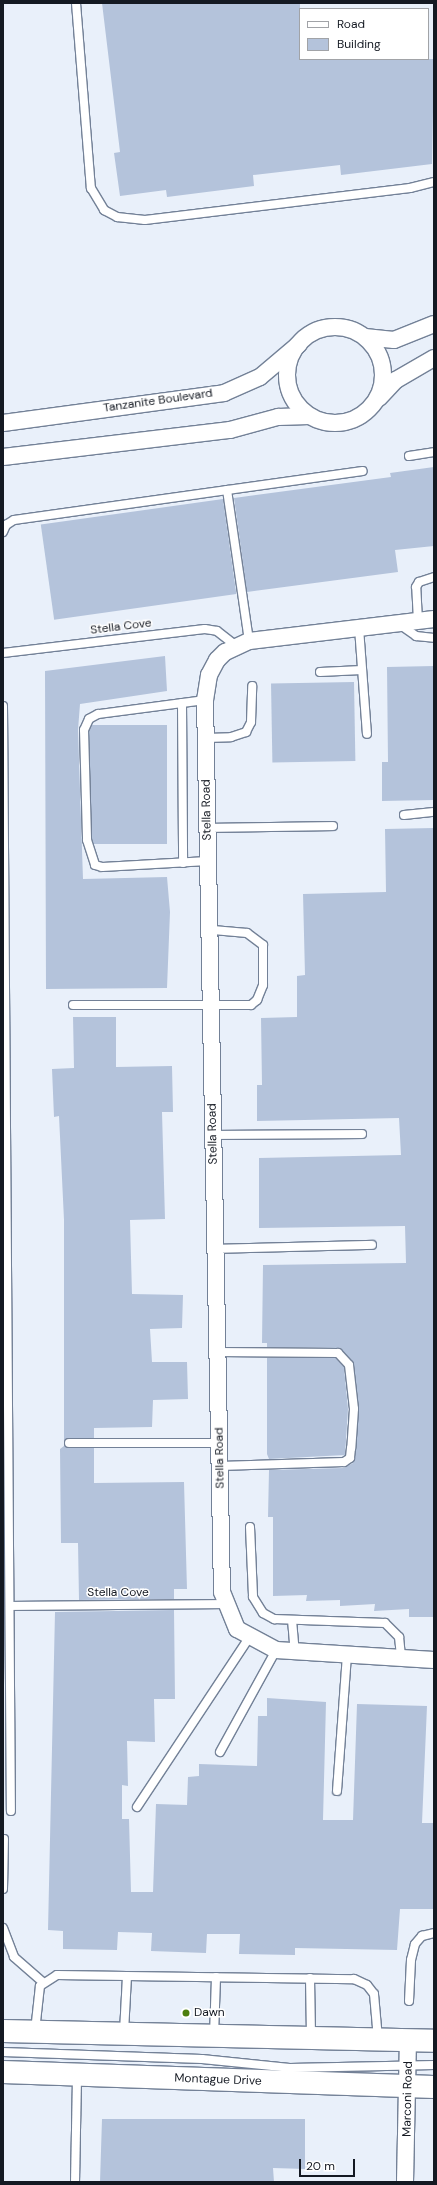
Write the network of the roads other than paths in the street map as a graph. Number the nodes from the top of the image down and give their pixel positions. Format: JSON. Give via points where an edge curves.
{"nodes":[{"id":1,"x":76,"y":3,"type":"edge"},
{"id":2,"x":434,"y":182,"type":"edge"},
{"id":3,"x":434,"y":324,"type":"edge"},
{"id":4,"x":365,"y":337,"type":"junction"},
{"id":5,"x":299,"y":344,"type":"junction"},
{"id":6,"x":434,"y":358,"type":"edge"},
{"id":7,"x":375,"y":403,"type":"junction"},
{"id":8,"x":309,"y":416,"type":"junction"},
{"id":9,"x":3,"y":423,"type":"edge"},
{"id":10,"x":434,"y":452,"type":"edge"},
{"id":11,"x":409,"y":456,"type":"dead end"},
{"id":12,"x":3,"y":457,"type":"edge"},
{"id":13,"x":363,"y":471,"type":"dead end"},
{"id":14,"x":227,"y":490,"type":"junction"},
{"id":15,"x":3,"y":532,"type":"edge"},
{"id":16,"x":434,"y":577,"type":"edge"},
{"id":17,"x":426,"y":620,"type":"edge"},
{"id":18,"x":398,"y":623,"type":"junction"},
{"id":19,"x":359,"y":628,"type":"junction"},
{"id":20,"x":434,"y":638,"type":"edge"},
{"id":21,"x":243,"y":644,"type":"junction"},
{"id":22,"x":3,"y":653,"type":"edge"},
{"id":23,"x":362,"y":670,"type":"junction"},
{"id":24,"x":320,"y":672,"type":"dead end"},
{"id":25,"x":252,"y":686,"type":"dead end"},
{"id":26,"x":205,"y":700,"type":"junction"},
{"id":27,"x":182,"y":703,"type":"junction"},
{"id":28,"x":3,"y":706,"type":"edge"},
{"id":29,"x":367,"y":734,"type":"dead end"},
{"id":30,"x":206,"y":738,"type":"junction"},
{"id":31,"x":4,"y":801,"type":"edge"},
{"id":32,"x":434,"y":812,"type":"edge"},
{"id":33,"x":404,"y":815,"type":"dead end"},
{"id":34,"x":333,"y":826,"type":"dead end"},
{"id":35,"x":208,"y":828,"type":"junction"},
{"id":36,"x":208,"y":861,"type":"junction"},
{"id":37,"x":183,"y":863,"type":"junction"},
{"id":38,"x":210,"y":930,"type":"junction"},
{"id":39,"x":73,"y":1005,"type":"dead end"},
{"id":40,"x":211,"y":1005,"type":"junction"},
{"id":41,"x":362,"y":1134,"type":"dead end"},
{"id":42,"x":213,"y":1135,"type":"junction"},
{"id":43,"x":372,"y":1245,"type":"dead end"},
{"id":44,"x":216,"y":1249,"type":"junction"},
{"id":45,"x":218,"y":1352,"type":"junction"},
{"id":46,"x":68,"y":1443,"type":"dead end"},
{"id":47,"x":220,"y":1443,"type":"junction"},
{"id":48,"x":220,"y":1466,"type":"junction"},
{"id":49,"x":250,"y":1527,"type":"dead end"},
{"id":50,"x":226,"y":1604,"type":"junction"},
{"id":51,"x":10,"y":1606,"type":"junction"},
{"id":52,"x":292,"y":1620,"type":"junction"},
{"id":53,"x":249,"y":1638,"type":"junction"},
{"id":54,"x":276,"y":1650,"type":"junction"},
{"id":55,"x":295,"y":1652,"type":"junction"},
{"id":56,"x":347,"y":1656,"type":"junction"},
{"id":57,"x":401,"y":1657,"type":"junction"},
{"id":58,"x":434,"y":1660,"type":"edge"},
{"id":59,"x":220,"y":1752,"type":"dead end"},
{"id":60,"x":337,"y":1791,"type":"dead end"},
{"id":61,"x":137,"y":1807,"type":"dead end"},
{"id":62,"x":11,"y":1811,"type":"dead end"},
{"id":63,"x":4,"y":1839,"type":"dead end"},
{"id":64,"x":3,"y":1889,"type":"edge"},
{"id":65,"x":3,"y":1928,"type":"edge"},
{"id":66,"x":434,"y":1933,"type":"edge"},
{"id":67,"x":127,"y":1977,"type":"junction"},
{"id":68,"x":216,"y":1977,"type":"junction"},
{"id":69,"x":310,"y":1978,"type":"junction"},
{"id":70,"x":43,"y":1982,"type":"junction"},
{"id":71,"x":409,"y":2001,"type":"dead end"},
{"id":72,"x":3,"y":2031,"type":"edge"},
{"id":73,"x":35,"y":2032,"type":"junction"},
{"id":74,"x":124,"y":2034,"type":"junction"},
{"id":75,"x":214,"y":2035,"type":"junction"},
{"id":76,"x":311,"y":2037,"type":"junction"},
{"id":77,"x":378,"y":2039,"type":"junction"},
{"id":78,"x":408,"y":2041,"type":"junction"},
{"id":79,"x":434,"y":2041,"type":"edge"},
{"id":80,"x":3,"y":2052,"type":"edge"},
{"id":81,"x":409,"y":2065,"type":"junction"},
{"id":82,"x":434,"y":2065,"type":"edge"},
{"id":83,"x":3,"y":2072,"type":"edge"},
{"id":84,"x":77,"y":2075,"type":"junction"},
{"id":85,"x":408,"y":2087,"type":"junction"},
{"id":86,"x":434,"y":2087,"type":"edge"},
{"id":87,"x":75,"y":2182,"type":"edge"},
{"id":88,"x":405,"y":2182,"type":"edge"}],
"edges":[{"from":1,"to":2,"type":"lane","via":[[91,188],[104,210],[117,217],[145,220],[410,188]]},
{"from":3,"to":4,"type":"street","via":[[394,340]]},
{"from":4,"to":5,"type":"street","via":[[350,329],[336,327],[320,330]]},
{"from":4,"to":7,"type":"street","via":[[376,349],[383,368],[382,385]]},
{"from":5,"to":8,"type":"street","via":[[290,358],[287,375],[290,393]]},
{"from":5,"to":9,"type":"street","name":"Tanzanite Boulevard","via":[[260,377],[224,392]]},
{"from":6,"to":7,"type":"street","via":[[396,380]]},
{"from":7,"to":8,"type":"street","via":[[360,417],[343,423],[330,423]]},
{"from":8,"to":12,"type":"street","via":[[278,417],[230,430]]},
{"from":10,"to":11,"type":"lane"},
{"from":13,"to":14,"type":"lane"},
{"from":14,"to":15,"type":"lane","via":[[14,520],[6,525]]},
{"from":14,"to":21,"type":"lane"},
{"from":16,"to":17,"type":"lane","via":[[419,582],[416,587]]},
{"from":17,"to":18,"type":"street","name":"Stella Road"},
{"from":18,"to":19,"type":"street","name":"Stella Road"},
{"from":18,"to":20,"type":"lane","via":[[416,636]]},
{"from":19,"to":21,"type":"street","name":"Stella Road"},
{"from":19,"to":23,"type":"lane"},
{"from":21,"to":22,"type":"lane","name":"Stella Cove","via":[[217,630],[205,629]]},
{"from":21,"to":26,"type":"street","name":"Stella Road","via":[[217,660],[209,675]]},
{"from":23,"to":24,"type":"lane"},
{"from":23,"to":29,"type":"lane"},
{"from":25,"to":30,"type":"lane","via":[[251,722],[246,732],[231,737]]},
{"from":26,"to":27,"type":"lane"},
{"from":26,"to":30,"type":"street","name":"Stella Road"},
{"from":27,"to":37,"type":"lane"},
{"from":27,"to":37,"type":"lane","via":[[98,714],[89,719],[84,730],[87,840],[91,860],[102,868]]},
{"from":28,"to":31,"type":"lane"},
{"from":30,"to":35,"type":"street","name":"Stella Road"},
{"from":31,"to":51,"type":"lane"},
{"from":32,"to":33,"type":"lane"},
{"from":34,"to":35,"type":"lane"},
{"from":35,"to":36,"type":"street","name":"Stella Road"},
{"from":36,"to":37,"type":"lane"},
{"from":36,"to":38,"type":"street","name":"Stella Road"},
{"from":38,"to":40,"type":"street","name":"Stella Road"},
{"from":38,"to":40,"type":"lane","via":[[254,937],[263,945],[265,968],[261,993],[251,1005]]},
{"from":39,"to":40,"type":"lane"},
{"from":40,"to":42,"type":"street","name":"Stella Road"},
{"from":41,"to":42,"type":"lane"},
{"from":42,"to":44,"type":"street","name":"Stella Road"},
{"from":43,"to":44,"type":"lane"},
{"from":44,"to":45,"type":"street","name":"Stella Road"},
{"from":45,"to":47,"type":"street","name":"Stella Road"},
{"from":45,"to":48,"type":"lane","via":[[338,1353],[349,1365],[354,1409],[350,1458],[344,1462]]},
{"from":46,"to":47,"type":"lane"},
{"from":47,"to":48,"type":"street","name":"Stella Road"},
{"from":48,"to":50,"type":"street","name":"Stella Road","via":[[222,1592]]},
{"from":49,"to":52,"type":"lane","via":[[253,1597],[257,1606],[274,1619]]},
{"from":50,"to":51,"type":"lane","name":"Stella Cove"},
{"from":50,"to":53,"type":"street","name":"Stella Road","via":[[238,1630]]},
{"from":51,"to":62,"type":"lane"},
{"from":52,"to":55,"type":"lane"},
{"from":52,"to":57,"type":"lane","via":[[385,1623],[399,1637]]},
{"from":53,"to":54,"type":"street","name":"Stella Road"},
{"from":53,"to":61,"type":"lane"},
{"from":54,"to":55,"type":"street","name":"Stella Road"},
{"from":54,"to":59,"type":"lane"},
{"from":55,"to":56,"type":"street","name":"Stella Road"},
{"from":56,"to":57,"type":"street","name":"Stella Road"},
{"from":56,"to":60,"type":"lane"},
{"from":57,"to":58,"type":"street","name":"Stella Road"},
{"from":63,"to":64,"type":"lane"},
{"from":65,"to":70,"type":"lane","via":[[14,1957]]},
{"from":66,"to":71,"type":"lane","via":[[422,1936],[415,1944],[411,1960]]},
{"from":67,"to":68,"type":"lane"},
{"from":67,"to":70,"type":"lane","via":[[57,1975]]},
{"from":67,"to":74,"type":"lane"},
{"from":68,"to":69,"type":"lane"},
{"from":68,"to":75,"type":"lane"},
{"from":69,"to":76,"type":"lane"},
{"from":69,"to":77,"type":"lane","via":[[354,1979],[367,1985],[374,1994]]},
{"from":70,"to":73,"type":"lane","via":[[40,1986]]},
{"from":72,"to":73,"type":"main road"},
{"from":73,"to":74,"type":"main road"},
{"from":74,"to":75,"type":"main road"},
{"from":75,"to":76,"type":"main road"},
{"from":76,"to":77,"type":"main road"},
{"from":77,"to":78,"type":"main road"},
{"from":78,"to":79,"type":"main road"},
{"from":78,"to":81,"type":"street","name":"Marconi Road"},
{"from":80,"to":81,"type":"lane","via":[[202,2059],[290,2068]]},
{"from":81,"to":82,"type":"lane"},
{"from":81,"to":85,"type":"street","name":"Marconi Road"},
{"from":83,"to":84,"type":"main road","name":"Montague Drive"},
{"from":84,"to":85,"type":"main road","name":"Montague Drive"},
{"from":84,"to":87,"type":"lane"},
{"from":85,"to":86,"type":"main road","name":"Montague Drive"},
{"from":85,"to":88,"type":"street","name":"Marconi Road"}]}
